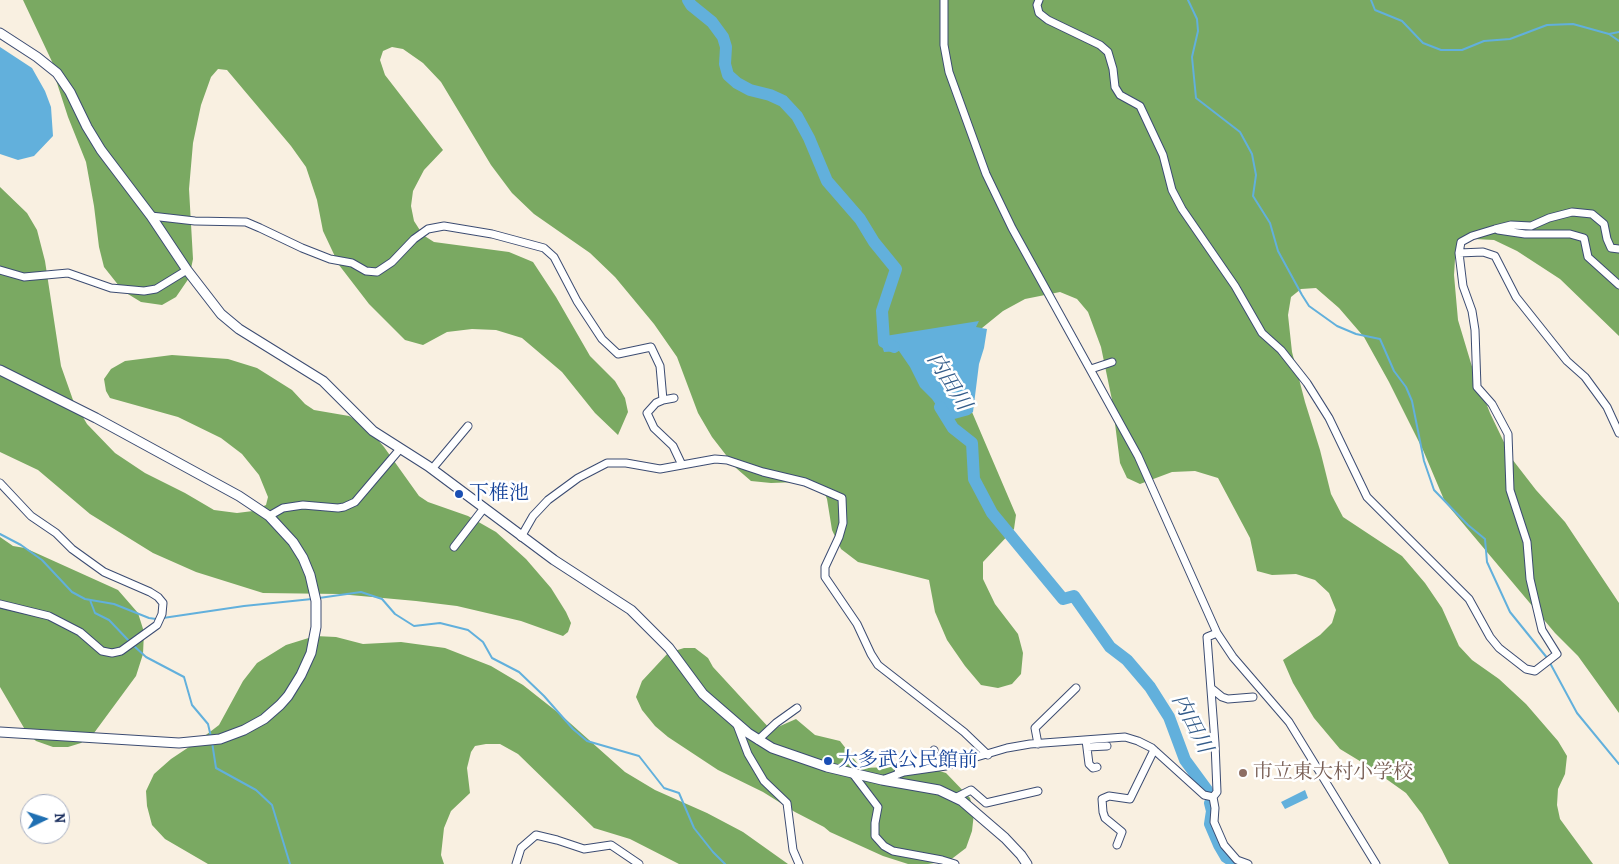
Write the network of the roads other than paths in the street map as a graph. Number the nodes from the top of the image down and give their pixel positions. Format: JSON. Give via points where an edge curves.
{"nodes":[{"id":1,"x":944,"y":0,"type":"edge"},
{"id":2,"x":1039,"y":0,"type":"edge"},
{"id":3,"x":0,"y":33,"type":"edge"},
{"id":4,"x":151,"y":216,"type":"junction"},
{"id":5,"x":1495,"y":229,"type":"junction"},
{"id":6,"x":1619,"y":249,"type":"edge"},
{"id":7,"x":1460,"y":253,"type":"junction"},
{"id":8,"x":0,"y":270,"type":"edge"},
{"id":9,"x":187,"y":270,"type":"junction"},
{"id":10,"x":1619,"y":286,"type":"edge"},
{"id":11,"x":1112,"y":362,"type":"dead end"},
{"id":12,"x":1091,"y":369,"type":"junction"},
{"id":13,"x":0,"y":370,"type":"edge"},
{"id":14,"x":674,"y":398,"type":"dead end"},
{"id":15,"x":663,"y":400,"type":"junction"},
{"id":16,"x":468,"y":426,"type":"dead end"},
{"id":17,"x":1619,"y":433,"type":"edge"},
{"id":18,"x":400,"y":449,"type":"junction"},
{"id":19,"x":682,"y":465,"type":"junction"},
{"id":20,"x":432,"y":469,"type":"junction"},
{"id":21,"x":0,"y":483,"type":"edge"},
{"id":22,"x":484,"y":508,"type":"junction"},
{"id":23,"x":269,"y":516,"type":"junction"},
{"id":24,"x":521,"y":537,"type":"junction"},
{"id":25,"x":454,"y":546,"type":"dead end"},
{"id":26,"x":0,"y":604,"type":"edge"},
{"id":27,"x":1217,"y":633,"type":"junction"},
{"id":28,"x":1076,"y":688,"type":"dead end"},
{"id":29,"x":1212,"y":688,"type":"junction"},
{"id":30,"x":1253,"y":697,"type":"dead end"},
{"id":31,"x":797,"y":708,"type":"dead end"},
{"id":32,"x":737,"y":725,"type":"junction"},
{"id":33,"x":0,"y":732,"type":"edge"},
{"id":34,"x":758,"y":740,"type":"junction"},
{"id":35,"x":1038,"y":744,"type":"junction"},
{"id":36,"x":1086,"y":744,"type":"junction"},
{"id":37,"x":1107,"y":746,"type":"dead end"},
{"id":38,"x":934,"y":750,"type":"dead end"},
{"id":39,"x":1154,"y":750,"type":"junction"},
{"id":40,"x":988,"y":755,"type":"junction"},
{"id":41,"x":1096,"y":767,"type":"dead end"},
{"id":42,"x":853,"y":774,"type":"junction"},
{"id":43,"x":898,"y":774,"type":"junction"},
{"id":44,"x":882,"y":780,"type":"junction"},
{"id":45,"x":1038,"y":791,"type":"dead end"},
{"id":46,"x":1213,"y":797,"type":"junction"},
{"id":47,"x":955,"y":798,"type":"junction"},
{"id":48,"x":1117,"y":845,"type":"dead end"},
{"id":49,"x":516,"y":864,"type":"edge"},
{"id":50,"x":639,"y":864,"type":"edge"},
{"id":51,"x":799,"y":864,"type":"edge"},
{"id":52,"x":954,"y":864,"type":"edge"},
{"id":53,"x":1027,"y":864,"type":"edge"},
{"id":54,"x":1248,"y":864,"type":"edge"},
{"id":55,"x":1376,"y":864,"type":"edge"}],
"edges":[{"from":1,"to":12,"type":"street","via":[[944,45],[949,72],[986,174],[1027,257]]},
{"from":2,"to":7,"type":"street","via":[[1039,13],[1048,20],[1108,52],[1115,87],[1120,95],[1140,106],[1163,156],[1172,190],[1182,210],[1235,286],[1262,332],[1307,383],[1329,418],[1367,497],[1469,598],[1499,648],[1526,669],[1535,671],[1557,654],[1542,630],[1530,579],[1527,542],[1510,490],[1508,434],[1492,404],[1477,387],[1476,330],[1463,286]]},
{"from":3,"to":4,"type":"street","via":[[57,73],[101,150]]},
{"from":4,"to":9,"type":"street"},
{"from":4,"to":15,"type":"street","via":[[246,222],[330,259],[377,272],[428,229],[444,226],[492,234],[544,248],[554,257],[577,302],[602,339],[618,354],[651,347],[660,366]]},
{"from":5,"to":6,"type":"street","via":[[1511,225],[1531,226],[1572,212],[1592,214],[1604,224],[1611,248]]},
{"from":5,"to":7,"type":"street","via":[[1461,242]]},
{"from":5,"to":10,"type":"street","via":[[1525,234],[1570,234],[1584,238],[1588,257]]},
{"from":7,"to":17,"type":"street","via":[[1484,252],[1495,256],[1516,297],[1567,360],[1586,377],[1607,407]]},
{"from":8,"to":9,"type":"street","via":[[24,277],[68,273],[111,288],[144,291],[156,289]]},
{"from":9,"to":18,"type":"street","via":[[221,314],[239,329],[323,381],[373,431]]},
{"from":11,"to":12,"type":"street"},
{"from":12,"to":27,"type":"street","via":[[1138,456]]},
{"from":13,"to":23,"type":"street","via":[[240,496]]},
{"from":14,"to":15,"type":"street"},
{"from":15,"to":19,"type":"street","via":[[647,413],[654,428],[673,446]]},
{"from":16,"to":20,"type":"street"},
{"from":18,"to":20,"type":"street"},
{"from":18,"to":23,"type":"street","via":[[355,502],[338,508],[303,505],[283,508]]},
{"from":19,"to":24,"type":"street","via":[[660,469],[607,463],[578,478],[548,500],[533,516]]},
{"from":19,"to":40,"type":"street","via":[[726,460],[805,482],[842,498],[843,523],[825,577],[857,624],[878,665],[964,732]]},
{"from":20,"to":22,"type":"street"},
{"from":21,"to":26,"type":"street","via":[[31,516],[72,549],[104,572],[150,592],[163,603],[157,623],[136,641],[112,653],[102,651],[80,632],[49,616]]},
{"from":22,"to":24,"type":"street"},
{"from":22,"to":25,"type":"street"},
{"from":23,"to":33,"type":"street","via":[[303,558],[316,601],[316,627],[301,675],[288,696],[264,718],[220,739],[179,743]]},
{"from":24,"to":32,"type":"street","via":[[631,610],[669,648],[703,694]]},
{"from":27,"to":29,"type":"street","via":[[1207,637]]},
{"from":27,"to":55,"type":"street","via":[[1233,657],[1289,722]]},
{"from":28,"to":35,"type":"street","via":[[1035,728]]},
{"from":29,"to":30,"type":"street","via":[[1222,697]]},
{"from":29,"to":46,"type":"street","via":[[1217,792]]},
{"from":31,"to":34,"type":"street"},
{"from":32,"to":34,"type":"street"},
{"from":32,"to":51,"type":"street","via":[[748,754],[764,781],[787,803],[793,850]]},
{"from":34,"to":42,"type":"street","via":[[772,748]]},
{"from":35,"to":36,"type":"street"},
{"from":35,"to":40,"type":"street","via":[[1008,748]]},
{"from":36,"to":37,"type":"street"},
{"from":36,"to":39,"type":"street","via":[[1124,737],[1138,740]]},
{"from":36,"to":41,"type":"street","via":[[1089,764]]},
{"from":38,"to":43,"type":"street","via":[[929,761],[899,766]]},
{"from":39,"to":46,"type":"street","via":[[1204,796]]},
{"from":39,"to":48,"type":"street","via":[[1130,799],[1109,796],[1102,799],[1105,818],[1122,832]]},
{"from":40,"to":43,"type":"street"},
{"from":42,"to":44,"type":"street"},
{"from":42,"to":52,"type":"street","via":[[878,807],[874,836],[884,846]]},
{"from":43,"to":44,"type":"street"},
{"from":44,"to":47,"type":"street","via":[[939,790]]},
{"from":45,"to":47,"type":"street","via":[[986,803],[971,790]]},
{"from":46,"to":54,"type":"street","via":[[1214,822],[1224,845],[1237,860]]},
{"from":47,"to":53,"type":"street","via":[[986,821]]},
{"from":49,"to":50,"type":"street","via":[[521,848],[536,835],[584,849],[611,845]]}]}
